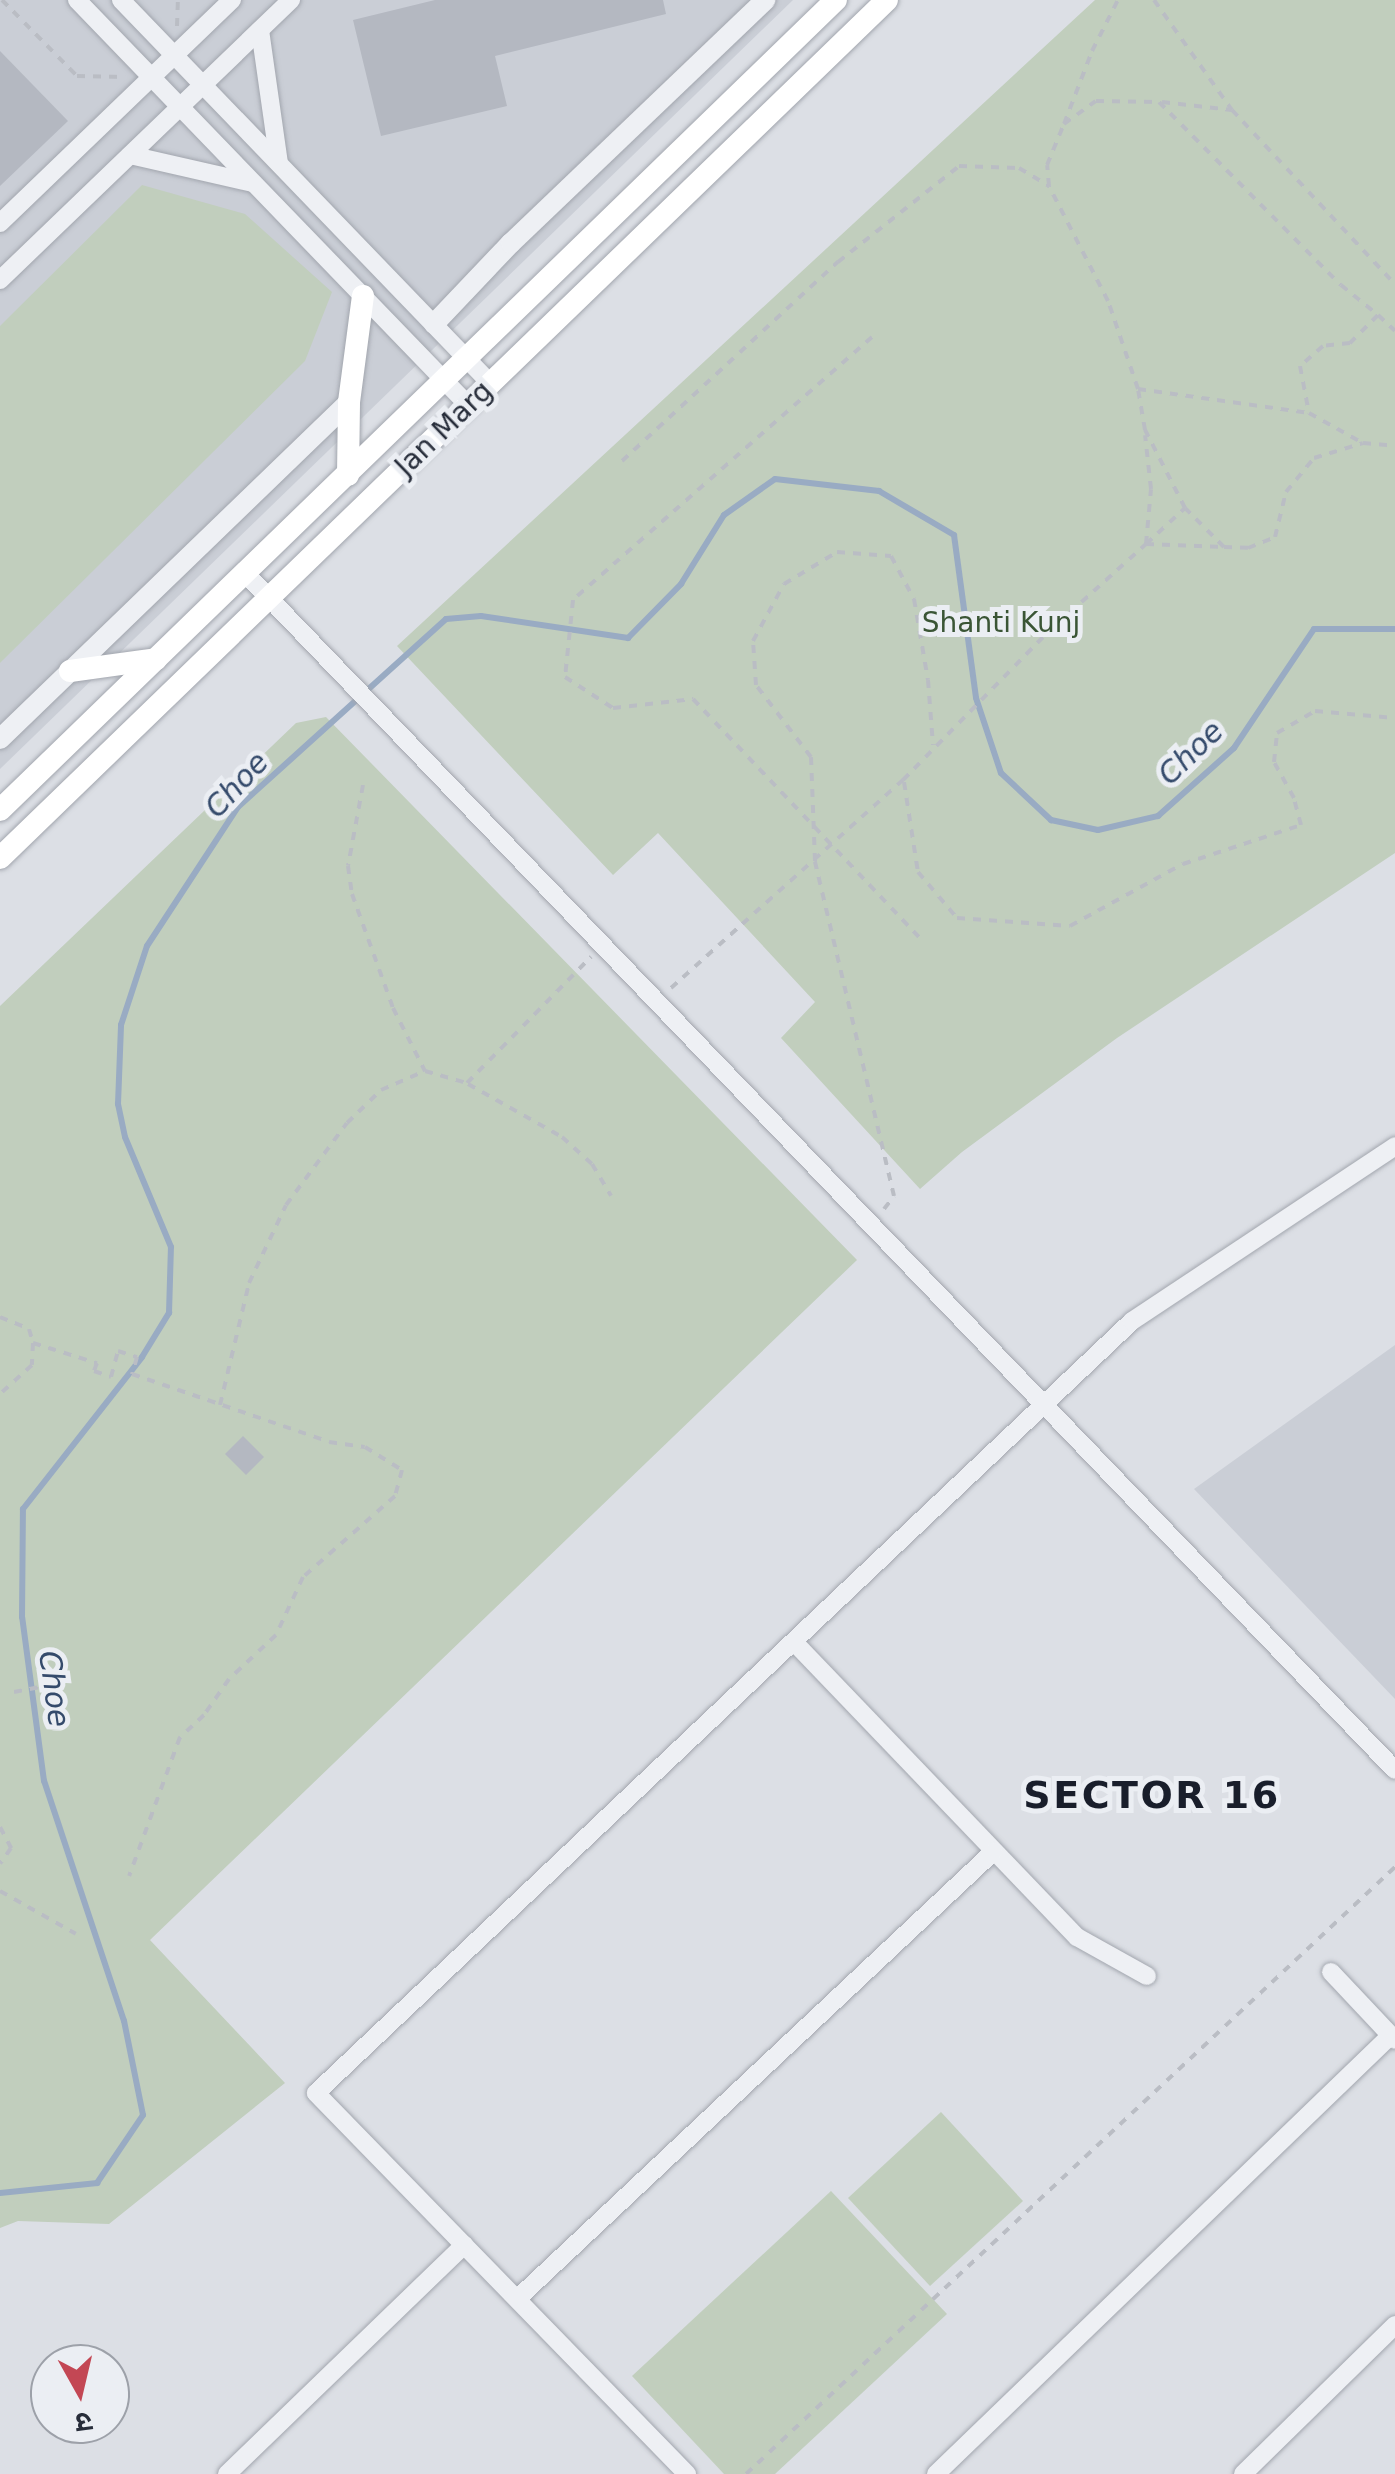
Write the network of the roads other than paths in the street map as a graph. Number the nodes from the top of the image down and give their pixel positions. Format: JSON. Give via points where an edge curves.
{"nodes":[{"id":1,"x":77,"y":0,"type":"edge"},
{"id":2,"x":121,"y":0,"type":"edge"},
{"id":3,"x":232,"y":0,"type":"edge"},
{"id":4,"x":291,"y":0,"type":"edge"},
{"id":5,"x":764,"y":0,"type":"edge"},
{"id":6,"x":836,"y":0,"type":"edge"},
{"id":7,"x":887,"y":0,"type":"edge"},
{"id":8,"x":260,"y":30,"type":"junction"},
{"id":9,"x":174,"y":56,"type":"junction"},
{"id":10,"x":152,"y":78,"type":"junction"},
{"id":11,"x":203,"y":85,"type":"junction"},
{"id":12,"x":180,"y":107,"type":"junction"},
{"id":13,"x":130,"y":155,"type":"junction"},
{"id":14,"x":279,"y":164,"type":"junction"},
{"id":15,"x":254,"y":183,"type":"junction"},
{"id":16,"x":0,"y":224,"type":"edge"},
{"id":17,"x":0,"y":280,"type":"edge"},
{"id":18,"x":363,"y":296,"type":"junction"},
{"id":19,"x":434,"y":324,"type":"junction"},
{"id":20,"x":467,"y":359,"type":"junction"},
{"id":21,"x":445,"y":380,"type":"junction"},
{"id":22,"x":490,"y":384,"type":"junction"},
{"id":23,"x":349,"y":402,"type":"junction"},
{"id":24,"x":468,"y":405,"type":"junction"},
{"id":25,"x":348,"y":475,"type":"junction"},
{"id":26,"x":246,"y":574,"type":"junction"},
{"id":27,"x":269,"y":598,"type":"junction"},
{"id":28,"x":156,"y":659,"type":"junction"},
{"id":29,"x":70,"y":672,"type":"junction"},
{"id":30,"x":0,"y":739,"type":"edge"},
{"id":31,"x":0,"y":810,"type":"edge"},
{"id":32,"x":0,"y":858,"type":"edge"},
{"id":33,"x":1395,"y":1146,"type":"edge"},
{"id":34,"x":1044,"y":1406,"type":"junction"},
{"id":35,"x":794,"y":1642,"type":"junction"},
{"id":36,"x":1395,"y":1770,"type":"edge"},
{"id":37,"x":994,"y":1851,"type":"junction"},
{"id":38,"x":1331,"y":1972,"type":"dead end"},
{"id":39,"x":1147,"y":1976,"type":"dead end"},
{"id":40,"x":1393,"y":2038,"type":"edge"},
{"id":41,"x":464,"y":2245,"type":"junction"},
{"id":42,"x":517,"y":2300,"type":"junction"},
{"id":43,"x":1395,"y":2325,"type":"edge"},
{"id":44,"x":227,"y":2474,"type":"edge"},
{"id":45,"x":686,"y":2474,"type":"edge"},
{"id":46,"x":936,"y":2474,"type":"edge"},
{"id":47,"x":1244,"y":2474,"type":"edge"}],
"edges":[{"from":1,"to":10,"type":"street"},
{"from":2,"to":9,"type":"street"},
{"from":3,"to":9,"type":"street"},
{"from":4,"to":8,"type":"street"},
{"from":5,"to":19,"type":"street"},
{"from":6,"to":20,"type":"main road","name":"Jan Marg"},
{"from":7,"to":22,"type":"main road","name":"Jan Marg"},
{"from":8,"to":11,"type":"street"},
{"from":8,"to":14,"type":"street"},
{"from":9,"to":10,"type":"street"},
{"from":9,"to":11,"type":"street"},
{"from":10,"to":12,"type":"street"},
{"from":10,"to":16,"type":"street"},
{"from":11,"to":12,"type":"street"},
{"from":11,"to":14,"type":"street"},
{"from":12,"to":13,"type":"street"},
{"from":12,"to":15,"type":"street"},
{"from":13,"to":15,"type":"street"},
{"from":13,"to":17,"type":"street"},
{"from":14,"to":19,"type":"street"},
{"from":15,"to":18,"type":"street"},
{"from":18,"to":21,"type":"street"},
{"from":18,"to":23,"type":"main road"},
{"from":19,"to":20,"type":"street"},
{"from":20,"to":21,"type":"main road","name":"Jan Marg"},
{"from":20,"to":22,"type":"street"},
{"from":21,"to":24,"type":"street"},
{"from":21,"to":25,"type":"main road","name":"Jan Marg"},
{"from":22,"to":24,"type":"main road","name":"Jan Marg"},
{"from":23,"to":25,"type":"main road"},
{"from":23,"to":29,"type":"street"},
{"from":24,"to":27,"type":"main road","name":"Jan Marg"},
{"from":25,"to":26,"type":"main road","name":"Jan Marg"},
{"from":26,"to":27,"type":"street"},
{"from":26,"to":28,"type":"main road","name":"Jan Marg"},
{"from":27,"to":32,"type":"main road","name":"Jan Marg"},
{"from":27,"to":34,"type":"street"},
{"from":28,"to":29,"type":"main road"},
{"from":28,"to":31,"type":"main road","name":"Jan Marg"},
{"from":29,"to":30,"type":"street"},
{"from":33,"to":34,"type":"street","via":[[1132,1321]]},
{"from":34,"to":35,"type":"street"},
{"from":34,"to":36,"type":"street"},
{"from":35,"to":37,"type":"street"},
{"from":35,"to":41,"type":"street","via":[[316,2093]]},
{"from":37,"to":39,"type":"street","via":[[1077,1937]]},
{"from":37,"to":42,"type":"street"},
{"from":38,"to":40,"type":"street"},
{"from":40,"to":46,"type":"street"},
{"from":41,"to":42,"type":"street"},
{"from":41,"to":44,"type":"street"},
{"from":42,"to":45,"type":"street"},
{"from":43,"to":47,"type":"street"}]}
